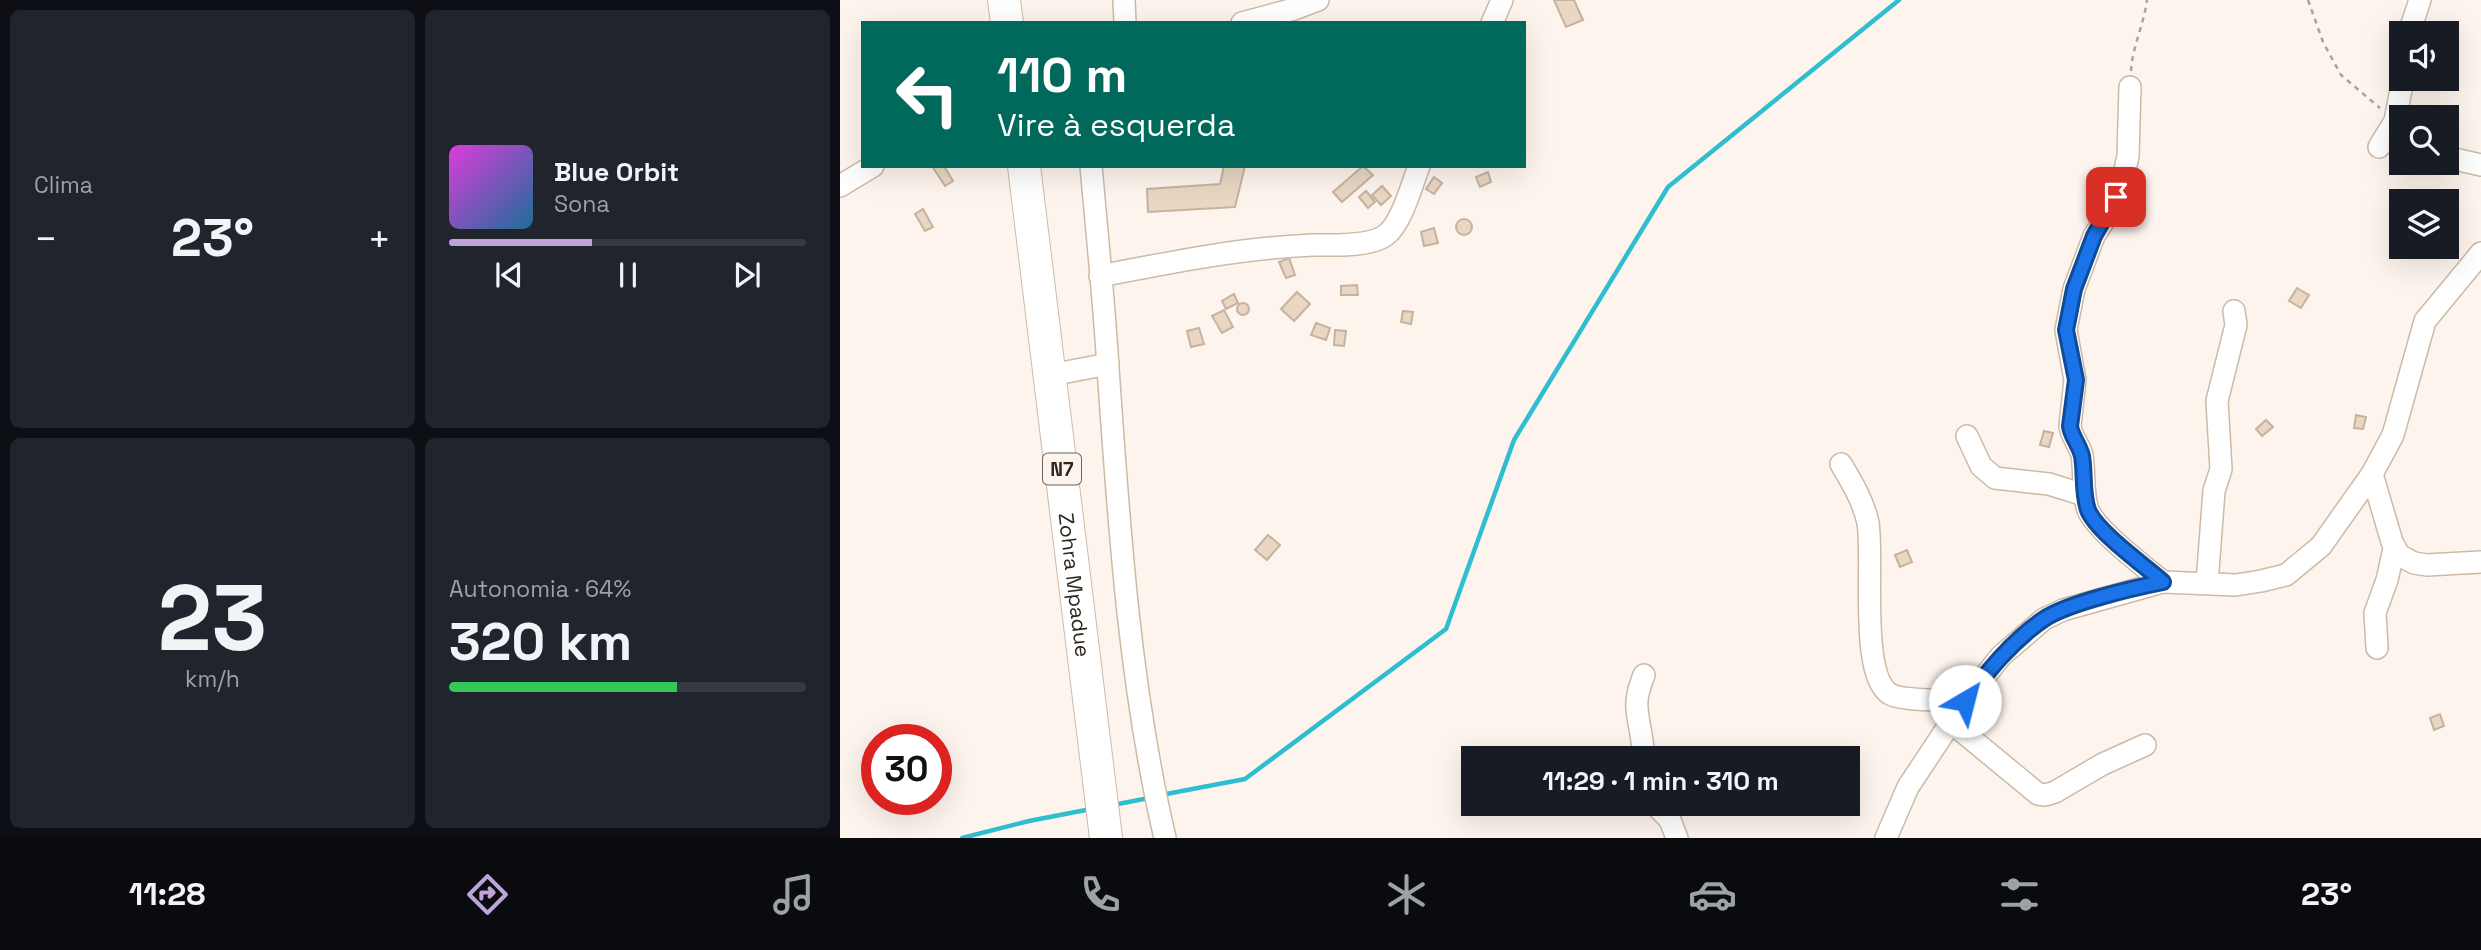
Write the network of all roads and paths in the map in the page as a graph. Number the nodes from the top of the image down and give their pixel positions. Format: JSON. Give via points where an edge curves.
{"nodes":[{"id":1,"x":1004,"y":0,"type":"edge"},
{"id":2,"x":1124,"y":0,"type":"edge"},
{"id":3,"x":1318,"y":0,"type":"edge"},
{"id":4,"x":1502,"y":0,"type":"edge"},
{"id":5,"x":2147,"y":0,"type":"edge"},
{"id":6,"x":2308,"y":0,"type":"edge"},
{"id":7,"x":2420,"y":0,"type":"edge"},
{"id":8,"x":1007,"y":21,"type":"edge"},
{"id":9,"x":1125,"y":21,"type":"edge"},
{"id":10,"x":1249,"y":21,"type":"edge"},
{"id":11,"x":1493,"y":21,"type":"edge"},
{"id":12,"x":2413,"y":21,"type":"edge"},
{"id":13,"x":2130,"y":87,"type":"joint"},
{"id":14,"x":2389,"y":116,"type":"edge"},
{"id":15,"x":2389,"y":135,"type":"edge"},
{"id":16,"x":2379,"y":147,"type":"dead end"},
{"id":17,"x":2459,"y":160,"type":"edge"},
{"id":18,"x":2481,"y":165,"type":"edge"},
{"id":19,"x":870,"y":168,"type":"edge"},
{"id":20,"x":1024,"y":168,"type":"edge"},
{"id":21,"x":1091,"y":168,"type":"edge"},
{"id":22,"x":1418,"y":168,"type":"edge"},
{"id":23,"x":840,"y":186,"type":"edge"},
{"id":24,"x":2481,"y":253,"type":"edge"},
{"id":25,"x":1100,"y":276,"type":"junction"},
{"id":26,"x":2234,"y":312,"type":"dead end"},
{"id":27,"x":1108,"y":364,"type":"junction"},
{"id":28,"x":1051,"y":375,"type":"junction"},
{"id":29,"x":1967,"y":436,"type":"dead end"},
{"id":30,"x":1841,"y":464,"type":"dead end"},
{"id":31,"x":2372,"y":474,"type":"junction"},
{"id":32,"x":2084,"y":495,"type":"junction"},
{"id":33,"x":2394,"y":549,"type":"junction"},
{"id":34,"x":2476,"y":568,"type":"edge"},
{"id":35,"x":2163,"y":582,"type":"junction"},
{"id":36,"x":2207,"y":583,"type":"junction"},
{"id":37,"x":2376,"y":648,"type":"dead end"},
{"id":38,"x":1644,"y":675,"type":"dead end"},
{"id":39,"x":1965,"y":701,"type":"junction"},
{"id":40,"x":1952,"y":723,"type":"junction"},
{"id":41,"x":1644,"y":746,"type":"edge"},
{"id":42,"x":2146,"y":746,"type":"dead end"},
{"id":43,"x":1666,"y":816,"type":"edge"},
{"id":44,"x":1106,"y":838,"type":"edge"},
{"id":45,"x":1165,"y":838,"type":"edge"},
{"id":46,"x":1677,"y":838,"type":"edge"},
{"id":47,"x":1886,"y":838,"type":"edge"}],
"edges":[{"from":1,"to":8,"type":"highway"},
{"from":2,"to":9,"type":"street"},
{"from":3,"to":10,"type":"street"},
{"from":4,"to":11,"type":"street"},
{"from":5,"to":13,"type":"path","via":[[2131,61]]},
{"from":6,"to":14,"type":"path","via":[[2341,75]]},
{"from":7,"to":12,"type":"street"},
{"from":13,"to":32,"type":"street","via":[[2128,156],[2122,184],[2094,236],[2074,289],[2066,330],[2076,380],[2070,426],[2082,457]]},
{"from":15,"to":16,"type":"street"},
{"from":17,"to":18,"type":"street"},
{"from":19,"to":23,"type":"street"},
{"from":20,"to":28,"type":"highway","name":"Zohra Mpadue","number":"N7"},
{"from":21,"to":25,"type":"street"},
{"from":22,"to":25,"type":"street","via":[[1398,219],[1387,234],[1374,241],[1216,253]]},
{"from":24,"to":31,"type":"street","via":[[2425,321],[2397,426]]},
{"from":25,"to":27,"type":"street"},
{"from":26,"to":36,"type":"street","via":[[2236,325],[2217,401],[2221,469],[2214,491]]},
{"from":27,"to":28,"type":"street"},
{"from":27,"to":45,"type":"street","via":[[1119,539],[1146,752]]},
{"from":28,"to":44,"type":"highway","name":"Zohra Mpadue","number":"N7"},
{"from":29,"to":32,"type":"street","via":[[1981,466],[1995,478],[2049,484]]},
{"from":30,"to":39,"type":"street","via":[[1868,522],[1869,630],[1877,678],[1895,697]]},
{"from":31,"to":33,"type":"street"},
{"from":31,"to":36,"type":"street","via":[[2321,546],[2286,575],[2236,585]]},
{"from":32,"to":35,"type":"street","via":[[2101,528]]},
{"from":33,"to":34,"type":"street","via":[[2414,563]]},
{"from":33,"to":37,"type":"street","via":[[2375,612]]},
{"from":35,"to":36,"type":"street"},
{"from":35,"to":39,"type":"street","via":[[2044,619],[2001,656]]},
{"from":38,"to":41,"type":"street","via":[[1637,707]]},
{"from":39,"to":40,"type":"street"},
{"from":40,"to":42,"type":"street","via":[[2045,795]]},
{"from":40,"to":47,"type":"street","via":[[1908,787]]},
{"from":43,"to":46,"type":"street"}]}
